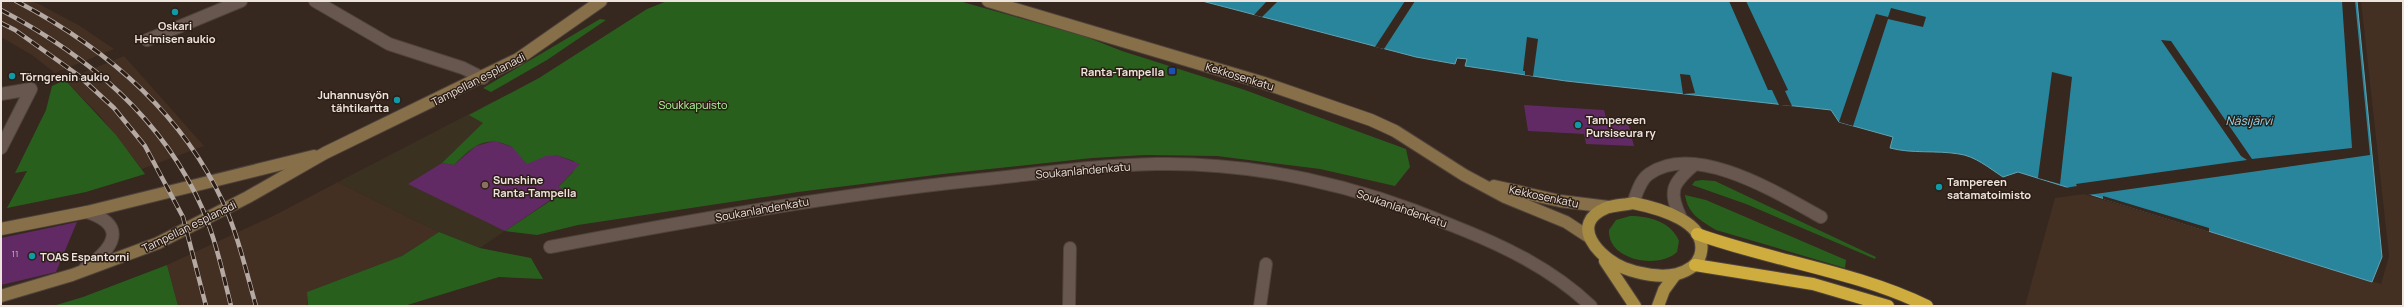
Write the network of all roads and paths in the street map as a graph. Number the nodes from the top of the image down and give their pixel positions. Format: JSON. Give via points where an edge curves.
{"nodes":[{"id":1,"x":241,"y":1,"type":"edge"},
{"id":2,"x":315,"y":1,"type":"edge"},
{"id":3,"x":601,"y":1,"type":"edge"},
{"id":4,"x":988,"y":1,"type":"edge"},
{"id":5,"x":147,"y":40,"type":"dead end"},
{"id":6,"x":483,"y":78,"type":"junction"},
{"id":7,"x":1,"y":94,"type":"edge"},
{"id":8,"x":1,"y":148,"type":"edge"},
{"id":9,"x":325,"y":153,"type":"junction"},
{"id":10,"x":1694,"y":165,"type":"junction"},
{"id":11,"x":1480,"y":182,"type":"junction"},
{"id":12,"x":1633,"y":203,"type":"junction"},
{"id":13,"x":1609,"y":206,"type":"junction"},
{"id":14,"x":87,"y":212,"type":"junction"},
{"id":15,"x":1820,"y":217,"type":"dead end"},
{"id":16,"x":1681,"y":218,"type":"junction"},
{"id":17,"x":1,"y":229,"type":"edge"},
{"id":18,"x":1697,"y":234,"type":"junction"},
{"id":19,"x":1589,"y":237,"type":"junction"},
{"id":20,"x":550,"y":247,"type":"dead end"},
{"id":21,"x":1070,"y":248,"type":"dead end"},
{"id":22,"x":1603,"y":256,"type":"junction"},
{"id":23,"x":1266,"y":264,"type":"dead end"},
{"id":24,"x":1695,"y":265,"type":"junction"},
{"id":25,"x":72,"y":275,"type":"junction"},
{"id":26,"x":1674,"y":275,"type":"junction"},
{"id":27,"x":1,"y":296,"type":"edge"},
{"id":28,"x":1069,"y":306,"type":"edge"},
{"id":29,"x":1260,"y":306,"type":"edge"},
{"id":30,"x":1591,"y":306,"type":"edge"},
{"id":31,"x":1635,"y":306,"type":"edge"},
{"id":32,"x":1658,"y":306,"type":"edge"},
{"id":33,"x":1888,"y":306,"type":"edge"},
{"id":34,"x":1927,"y":306,"type":"edge"}],
"edges":[{"from":1,"to":5,"type":"street"},
{"from":2,"to":6,"type":"street","via":[[383,42],[461,65]]},
{"from":3,"to":6,"type":"street","name":"Tampellan esplanadi","via":[[548,40]]},
{"from":4,"to":11,"type":"street","name":"Kekkosenkatu","via":[[1264,83],[1372,120],[1396,130]]},
{"from":6,"to":9,"type":"street","name":"Tampellan esplanadi"},
{"from":7,"to":8,"type":"street","via":[[31,89]]},
{"from":9,"to":14,"type":"street","name":"Tampellan esplanadi"},
{"from":9,"to":25,"type":"street","name":"Tampellan esplanadi","via":[[248,197],[158,243]]},
{"from":10,"to":12,"type":"street","via":[[1659,167],[1643,180]]},
{"from":10,"to":15,"type":"street","via":[[1709,166],[1747,179]]},
{"from":10,"to":16,"type":"street","via":[[1678,179],[1673,188],[1671,199]]},
{"from":11,"to":13,"type":"street","name":"Kekkosenkatu","via":[[1560,201]]},
{"from":11,"to":19,"type":"street","name":"Kekkosenkatu","via":[[1505,197],[1566,222]]},
{"from":12,"to":13,"type":"main road"},
{"from":12,"to":16,"type":"main road","via":[[1658,208]]},
{"from":13,"to":19,"type":"main road","via":[[1591,219]]},
{"from":14,"to":17,"type":"street","name":"Tampellan esplanadi"},
{"from":14,"to":25,"type":"street","via":[[110,222],[114,232],[104,254]]},
{"from":16,"to":18,"type":"main road"},
{"from":18,"to":24,"type":"main road","via":[[1701,254]]},
{"from":18,"to":34,"type":"highway","via":[[1739,250],[1879,286]]},
{"from":19,"to":22,"type":"main road"},
{"from":20,"to":30,"type":"street","name":"Soukanlahdenkatu","via":[[789,203],[907,187],[1098,168],[1153,164],[1204,165],[1231,167],[1333,186],[1389,201],[1450,224],[1529,260],[1577,292]]},
{"from":21,"to":28,"type":"street"},
{"from":22,"to":26,"type":"main road","via":[[1629,271],[1660,276]]},
{"from":22,"to":31,"type":"main road"},
{"from":23,"to":29,"type":"street"},
{"from":24,"to":26,"type":"main road"},
{"from":24,"to":33,"type":"highway","via":[[1813,284]]},
{"from":25,"to":27,"type":"street","name":"Tampellan esplanadi"},
{"from":26,"to":32,"type":"main road","via":[[1664,290]]}]}
